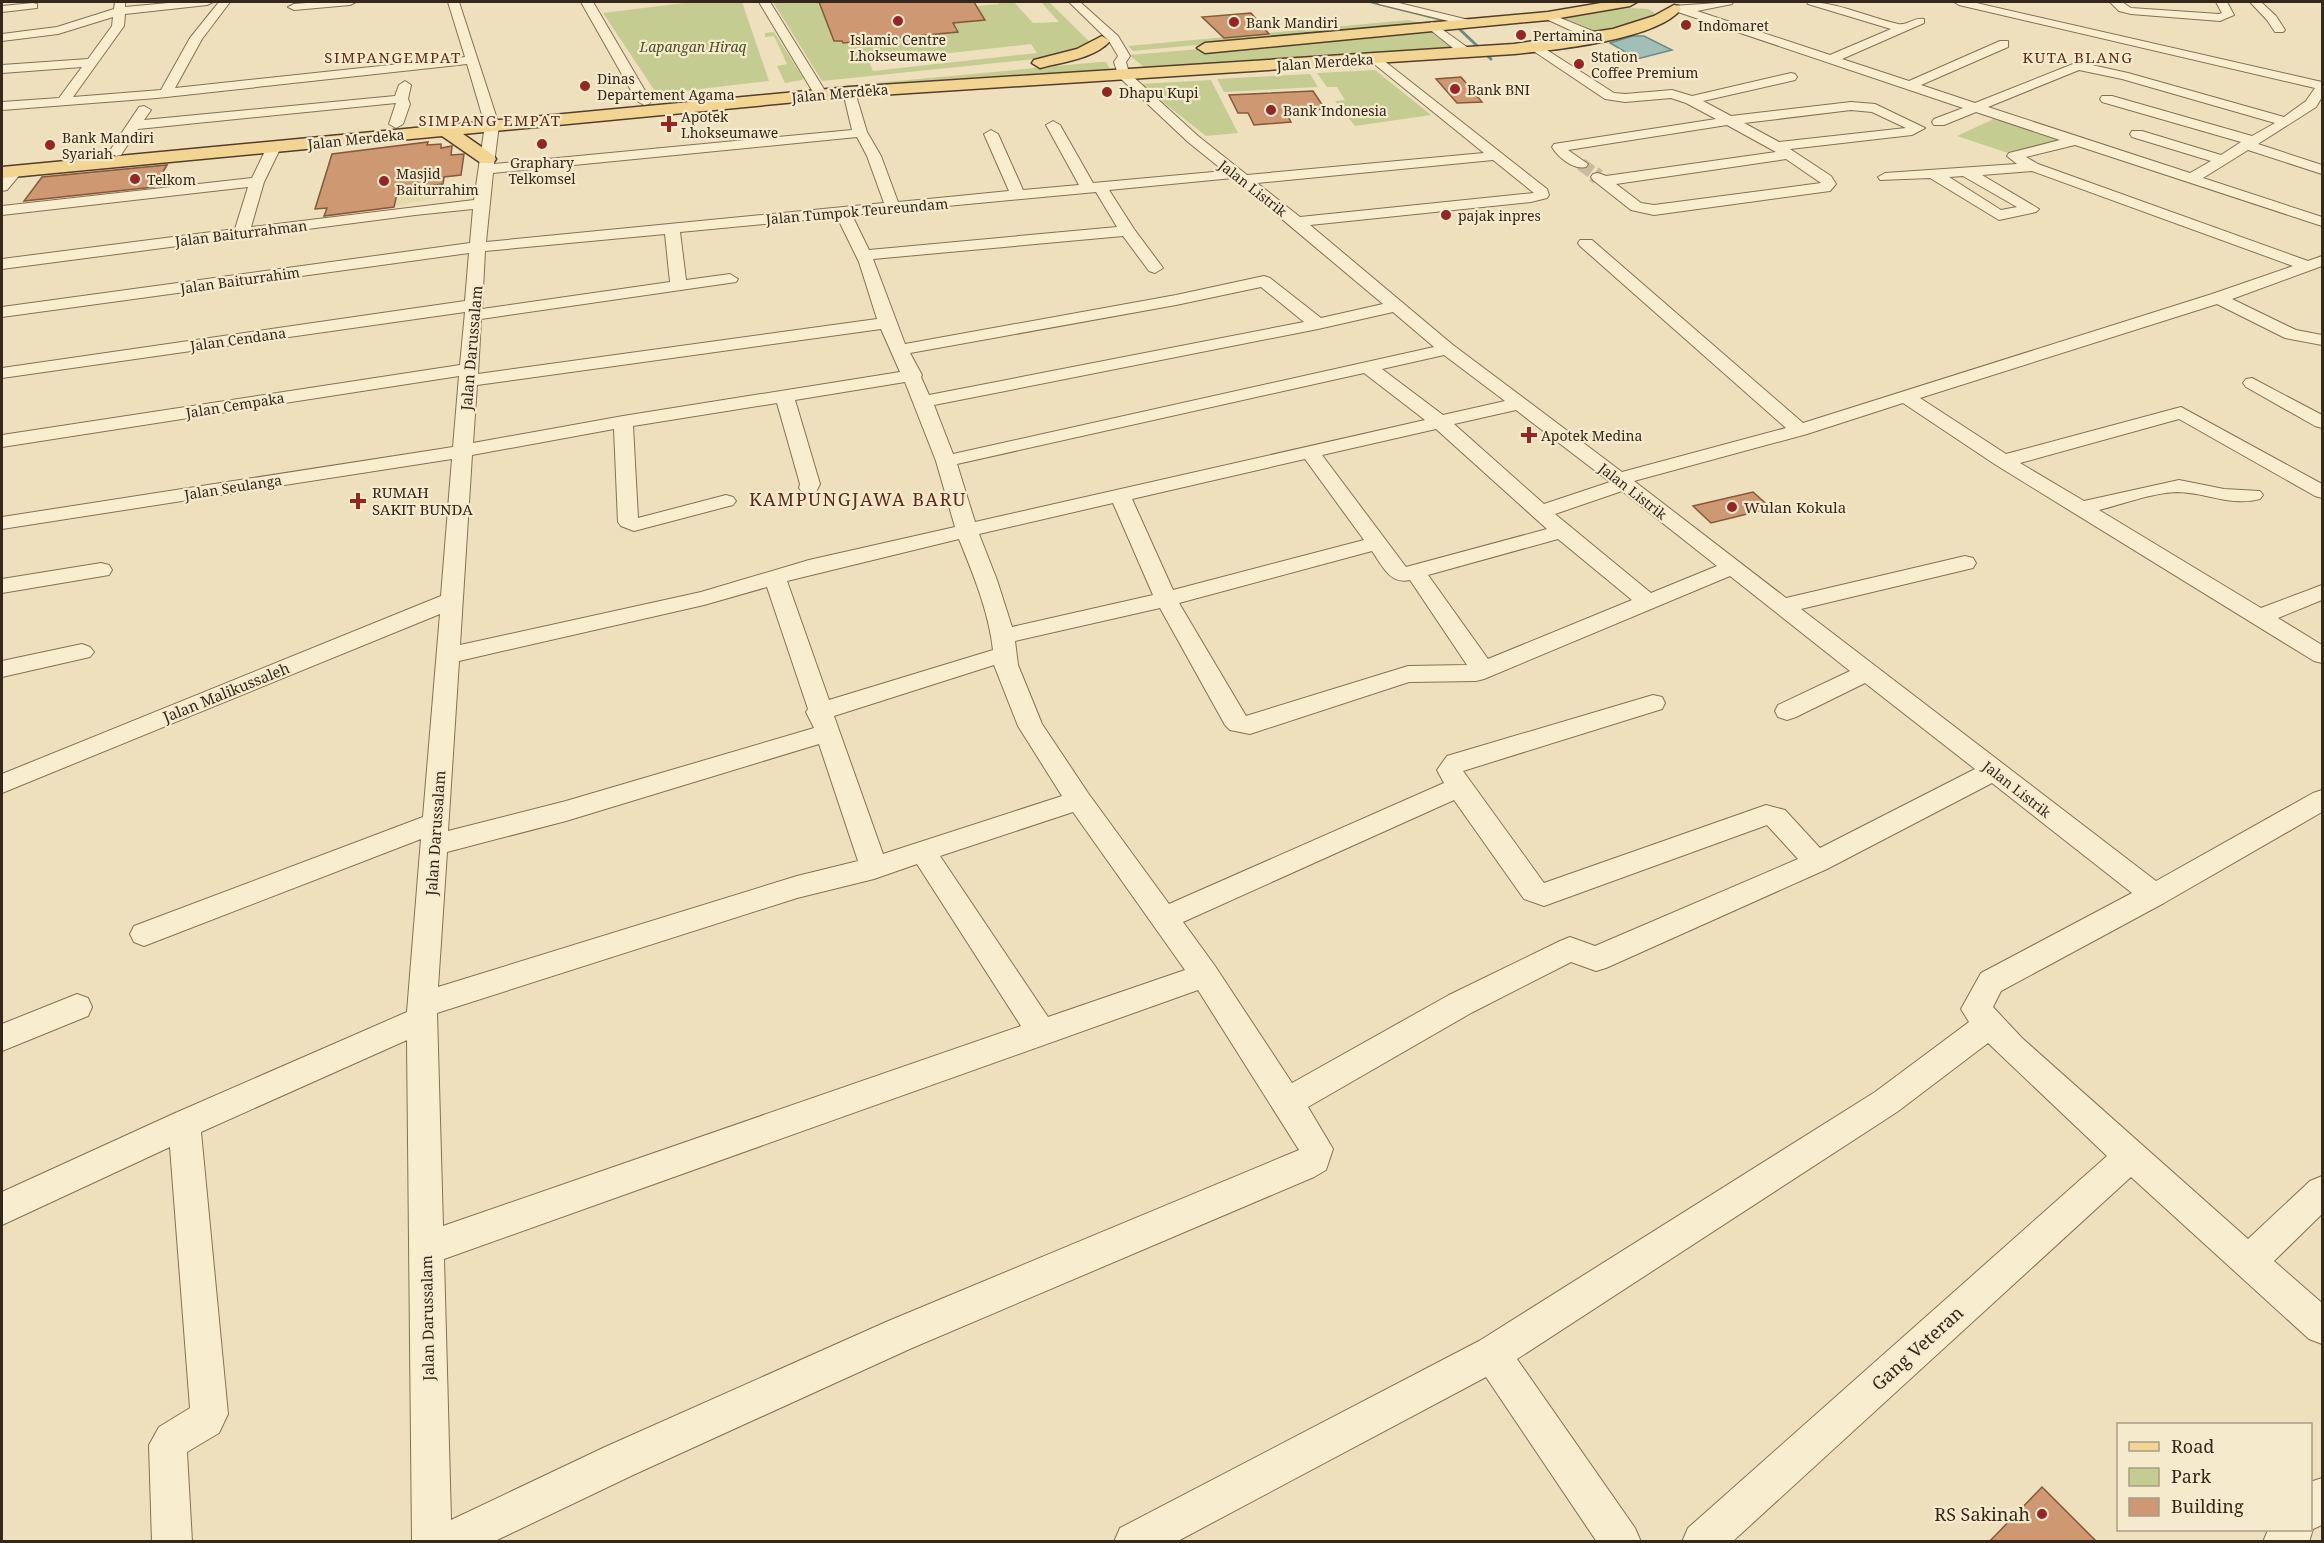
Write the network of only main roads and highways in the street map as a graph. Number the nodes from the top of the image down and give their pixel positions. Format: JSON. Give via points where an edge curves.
{"nodes":[{"id":1,"x":1630,"y":2,"type":"edge"},
{"id":2,"x":1652,"y":6,"type":"dead end"},
{"id":3,"x":1681,"y":6,"type":"edge"},
{"id":4,"x":1102,"y":41,"type":"road end"},
{"id":5,"x":1188,"y":49,"type":"dead end"},
{"id":6,"x":1124,"y":60,"type":"junction"},
{"id":7,"x":1040,"y":63,"type":"junction"},
{"id":8,"x":818,"y":89,"type":"junction"},
{"id":9,"x":445,"y":130,"type":"junction"},
{"id":10,"x":489,"y":141,"type":"junction"},
{"id":11,"x":6,"y":169,"type":"edge"}],
"edges":[{"from":1,"to":5,"type":"main road","name":"Jalan Merdeka","via":[[1548,16]]},
{"from":2,"to":3,"type":"main road"},
{"from":3,"to":6,"type":"main road","name":"Jalan Merdeka","via":[[1645,24],[1596,38],[1495,51],[1374,59]]},
{"from":4,"to":7,"type":"main road","via":[[1083,52]]},
{"from":6,"to":7,"type":"main road","name":"Jalan Merdeka"},
{"from":6,"to":8,"type":"main road","name":"Jalan Merdeka","via":[[849,92]]},
{"from":7,"to":8,"type":"main road","name":"Jalan Merdeka"},
{"from":8,"to":10,"type":"main road","name":"Jalan Merdeka","via":[[644,101]]},
{"from":8,"to":10,"type":"main road","name":"Jalan Merdeka","via":[[609,113],[515,128]]},
{"from":9,"to":10,"type":"main road","name":"Jalan Merdeka"},
{"from":9,"to":10,"type":"main road"},
{"from":9,"to":11,"type":"main road","name":"Jalan Merdeka"},
{"from":10,"to":11,"type":"main road","name":"Jalan Merdeka","via":[[396,124],[116,152]]}]}
